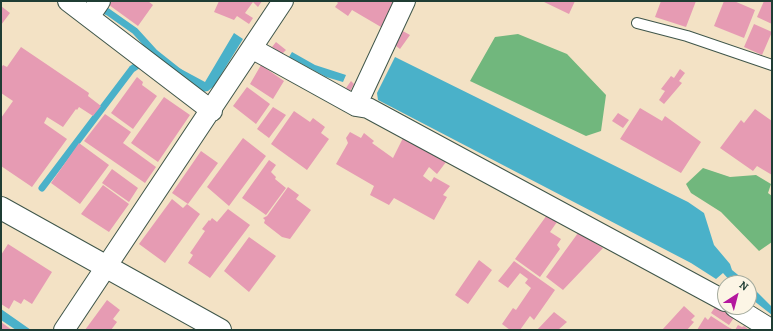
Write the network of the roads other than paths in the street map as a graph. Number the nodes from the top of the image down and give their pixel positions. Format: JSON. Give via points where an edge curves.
{"nodes":[{"id":1,"x":68,"y":1,"type":"edge"},
{"id":2,"x":283,"y":1,"type":"edge"},
{"id":3,"x":405,"y":1,"type":"edge"},
{"id":4,"x":94,"y":9,"type":"edge"},
{"id":5,"x":637,"y":23,"type":"dead end"},
{"id":6,"x":252,"y":49,"type":"junction"},
{"id":7,"x":772,"y":65,"type":"edge"},
{"id":8,"x":356,"y":106,"type":"junction"},
{"id":9,"x":212,"y":111,"type":"junction"},
{"id":10,"x":1,"y":208,"type":"edge"},
{"id":11,"x":106,"y":266,"type":"junction"},
{"id":12,"x":717,"y":297,"type":"edge"},
{"id":13,"x":747,"y":315,"type":"edge"},
{"id":14,"x":64,"y":330,"type":"edge"},
{"id":15,"x":220,"y":330,"type":"edge"},
{"id":16,"x":772,"y":330,"type":"edge"}],
"edges":[{"from":1,"to":4,"type":"street"},
{"from":2,"to":6,"type":"street"},
{"from":3,"to":8,"type":"street"},
{"from":4,"to":9,"type":"street"},
{"from":5,"to":7,"type":"lane","via":[[687,36]]},
{"from":6,"to":8,"type":"street"},
{"from":6,"to":9,"type":"street"},
{"from":8,"to":12,"type":"street","via":[[368,108]]},
{"from":9,"to":11,"type":"street"},
{"from":10,"to":11,"type":"street"},
{"from":11,"to":14,"type":"street"},
{"from":11,"to":15,"type":"street"},
{"from":13,"to":16,"type":"street"}]}
